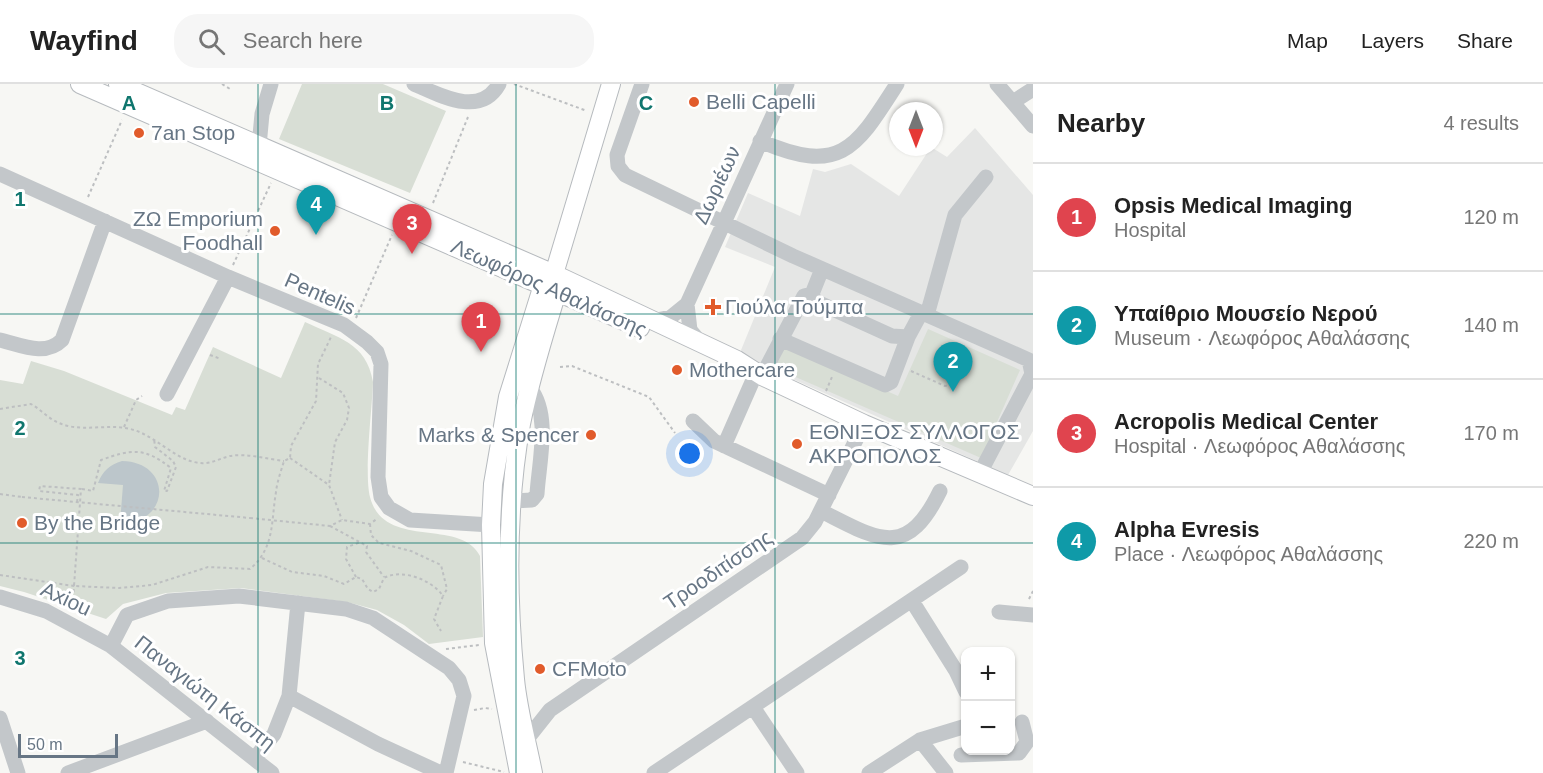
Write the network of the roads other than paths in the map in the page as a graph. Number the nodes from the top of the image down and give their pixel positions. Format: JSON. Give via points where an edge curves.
{"nodes":[{"id":1,"x":80,"y":84,"type":"edge"},
{"id":2,"x":118,"y":84,"type":"edge"},
{"id":3,"x":272,"y":84,"type":"edge"},
{"id":4,"x":414,"y":84,"type":"edge"},
{"id":5,"x":499,"y":84,"type":"edge"},
{"id":6,"x":611,"y":84,"type":"edge"},
{"id":7,"x":642,"y":84,"type":"edge"},
{"id":8,"x":787,"y":84,"type":"edge"},
{"id":9,"x":897,"y":84,"type":"edge"},
{"id":10,"x":997,"y":84,"type":"edge"},
{"id":11,"x":1033,"y":89,"type":"edge"},
{"id":12,"x":1013,"y":102,"type":"junction"},
{"id":13,"x":1033,"y":126,"type":"edge"},
{"id":14,"x":760,"y":141,"type":"junction"},
{"id":15,"x":259,"y":147,"type":"junction"},
{"id":16,"x":0,"y":174,"type":"edge"},
{"id":17,"x":986,"y":177,"type":"dead end"},
{"id":18,"x":105,"y":221,"type":"junction"},
{"id":19,"x":723,"y":221,"type":"junction"},
{"id":20,"x":822,"y":269,"type":"junction"},
{"id":21,"x":228,"y":277,"type":"junction"},
{"id":22,"x":551,"y":284,"type":"junction"},
{"id":23,"x":812,"y":294,"type":"junction"},
{"id":24,"x":687,"y":304,"type":"junction"},
{"id":25,"x":924,"y":314,"type":"junction"},
{"id":26,"x":652,"y":321,"type":"junction"},
{"id":27,"x":908,"y":337,"type":"junction"},
{"id":28,"x":780,"y":339,"type":"junction"},
{"id":29,"x":0,"y":340,"type":"edge"},
{"id":30,"x":701,"y":344,"type":"junction"},
{"id":31,"x":1032,"y":366,"type":"edge"},
{"id":32,"x":759,"y":375,"type":"junction"},
{"id":33,"x":168,"y":393,"type":"dead end"},
{"id":34,"x":693,"y":421,"type":"dead end"},
{"id":35,"x":864,"y":424,"type":"junction"},
{"id":36,"x":724,"y":446,"type":"junction"},
{"id":37,"x":980,"y":473,"type":"junction"},
{"id":38,"x":940,"y":491,"type":"dead end"},
{"id":39,"x":829,"y":495,"type":"junction"},
{"id":40,"x":1033,"y":496,"type":"edge"},
{"id":41,"x":821,"y":511,"type":"junction"},
{"id":42,"x":491,"y":525,"type":"junction"},
{"id":43,"x":961,"y":567,"type":"dead end"},
{"id":44,"x":0,"y":597,"type":"edge"},
{"id":45,"x":912,"y":601,"type":"junction"},
{"id":46,"x":298,"y":603,"type":"junction"},
{"id":47,"x":999,"y":612,"type":"dead end"},
{"id":48,"x":1033,"y":615,"type":"edge"},
{"id":49,"x":111,"y":646,"type":"junction"},
{"id":50,"x":961,"y":681,"type":"edge"},
{"id":51,"x":289,"y":696,"type":"junction"},
{"id":52,"x":753,"y":707,"type":"junction"},
{"id":53,"x":512,"y":708,"type":"junction"},
{"id":54,"x":550,"y":710,"type":"junction"},
{"id":55,"x":0,"y":718,"type":"edge"},
{"id":56,"x":207,"y":721,"type":"junction"},
{"id":57,"x":1022,"y":722,"type":"edge"},
{"id":58,"x":961,"y":728,"type":"edge"},
{"id":59,"x":527,"y":739,"type":"junction"},
{"id":60,"x":920,"y":740,"type":"junction"},
{"id":61,"x":1028,"y":751,"type":"edge"},
{"id":62,"x":255,"y":758,"type":"junction"},
{"id":63,"x":448,"y":766,"type":"edge"},
{"id":64,"x":18,"y":773,"type":"edge"},
{"id":65,"x":68,"y":773,"type":"edge"},
{"id":66,"x":272,"y":773,"type":"edge"},
{"id":67,"x":441,"y":773,"type":"edge"},
{"id":68,"x":519,"y":773,"type":"edge"},
{"id":69,"x":532,"y":773,"type":"edge"},
{"id":70,"x":654,"y":773,"type":"edge"},
{"id":71,"x":797,"y":773,"type":"edge"},
{"id":72,"x":868,"y":773,"type":"edge"},
{"id":73,"x":946,"y":773,"type":"edge"}],
"edges":[{"from":1,"to":22,"type":"main road","name":"Λεωφόρος Αθαλάσσης"},
{"from":2,"to":15,"type":"main road","name":"Λεωφόρος Αθαλάσσης"},
{"from":3,"to":15,"type":"street","via":[[262,114]]},
{"from":4,"to":5,"type":"street","via":[[451,100],[474,103],[488,97]]},
{"from":6,"to":22,"type":"main road"},
{"from":7,"to":19,"type":"street","via":[[618,149],[618,166],[631,178]]},
{"from":8,"to":14,"type":"street","name":"Δωριέων"},
{"from":9,"to":14,"type":"street","via":[[871,125],[845,151],[808,156]]},
{"from":10,"to":12,"type":"street"},
{"from":11,"to":12,"type":"street"},
{"from":12,"to":13,"type":"street"},
{"from":14,"to":19,"type":"street","name":"Δωριέων"},
{"from":15,"to":22,"type":"main road","name":"Λεωφόρος Αθαλάσσης"},
{"from":16,"to":18,"type":"street","name":"Pentelis"},
{"from":17,"to":25,"type":"street","via":[[955,215]]},
{"from":18,"to":21,"type":"street","name":"Pentelis"},
{"from":18,"to":29,"type":"street","via":[[62,340],[54,348],[44,350]]},
{"from":19,"to":20,"type":"street"},
{"from":19,"to":24,"type":"street","name":"Δωριέων"},
{"from":20,"to":23,"type":"street"},
{"from":20,"to":25,"type":"street"},
{"from":21,"to":33,"type":"street"},
{"from":21,"to":42,"type":"street","name":"Pentelis","via":[[351,329],[377,352],[381,364],[378,486],[389,508],[399,516],[423,522]]},
{"from":22,"to":26,"type":"main road","name":"Λεωφόρος Αθαλάσσης"},
{"from":22,"to":32,"type":"main road","name":"Λεωφόρος Αθαλάσσης","via":[[732,368]]},
{"from":22,"to":42,"type":"main road","via":[[502,422]]},
{"from":22,"to":53,"type":"main road","via":[[521,425],[513,501]]},
{"from":23,"to":27,"type":"street","via":[[819,304],[892,336]]},
{"from":23,"to":28,"type":"street","via":[[804,296]]},
{"from":24,"to":26,"type":"street","via":[[671,317]]},
{"from":24,"to":30,"type":"street","via":[[690,330]]},
{"from":25,"to":27,"type":"street"},
{"from":25,"to":31,"type":"street","via":[[1029,360]]},
{"from":26,"to":30,"type":"main road","name":"Λεωφόρος Αθαλάσσης"},
{"from":27,"to":28,"type":"street","via":[[891,382],[885,385]]},
{"from":28,"to":32,"type":"street"},
{"from":30,"to":32,"type":"main road","name":"Λεωφόρος Αθαλάσσης"},
{"from":31,"to":37,"type":"street","via":[[1032,374]]},
{"from":32,"to":35,"type":"main road","name":"Λεωφόρος Αθαλάσσης"},
{"from":32,"to":36,"type":"street"},
{"from":34,"to":36,"type":"street","via":[[709,438]]},
{"from":35,"to":37,"type":"main road","name":"Λεωφόρος Αθαλάσσης"},
{"from":35,"to":39,"type":"street","name":"Τροοδιτίσσης"},
{"from":36,"to":39,"type":"street"},
{"from":37,"to":40,"type":"main road","name":"Λεωφόρος Αθαλάσσης"},
{"from":38,"to":41,"type":"street","via":[[928,515],[904,536],[888,540]]},
{"from":39,"to":41,"type":"street","name":"Τροοδιτίσσης"},
{"from":41,"to":54,"type":"street","name":"Τροοδιτίσσης","via":[[810,530],[795,544]]},
{"from":42,"to":53,"type":"main road","via":[[494,643]]},
{"from":43,"to":45,"type":"street"},
{"from":44,"to":49,"type":"street","name":"Axiou","via":[[71,622]]},
{"from":45,"to":50,"type":"street"},
{"from":45,"to":52,"type":"street"},
{"from":46,"to":49,"type":"street","via":[[240,596],[168,601],[127,615]]},
{"from":46,"to":51,"type":"street"},
{"from":46,"to":63,"type":"street","via":[[346,609],[374,618],[449,668],[459,680],[464,696]]},
{"from":47,"to":48,"type":"street"},
{"from":49,"to":56,"type":"street","name":"Παναγιώτη Κάσπη"},
{"from":51,"to":62,"type":"street","via":[[274,734]]},
{"from":51,"to":67,"type":"street"},
{"from":52,"to":70,"type":"street"},
{"from":52,"to":71,"type":"street"},
{"from":53,"to":54,"type":"street"},
{"from":53,"to":59,"type":"main road"},
{"from":53,"to":68,"type":"main road"},
{"from":54,"to":59,"type":"street","name":"Τροοδιτίσσης"},
{"from":55,"to":64,"type":"street"},
{"from":56,"to":62,"type":"street","name":"Παναγιώτη Κάσπη"},
{"from":56,"to":65,"type":"street"},
{"from":57,"to":61,"type":"street"},
{"from":58,"to":60,"type":"street"},
{"from":59,"to":69,"type":"main road"},
{"from":60,"to":72,"type":"street"},
{"from":60,"to":73,"type":"street"},
{"from":62,"to":66,"type":"street","name":"Παναγιώτη Κάσπη"}]}
